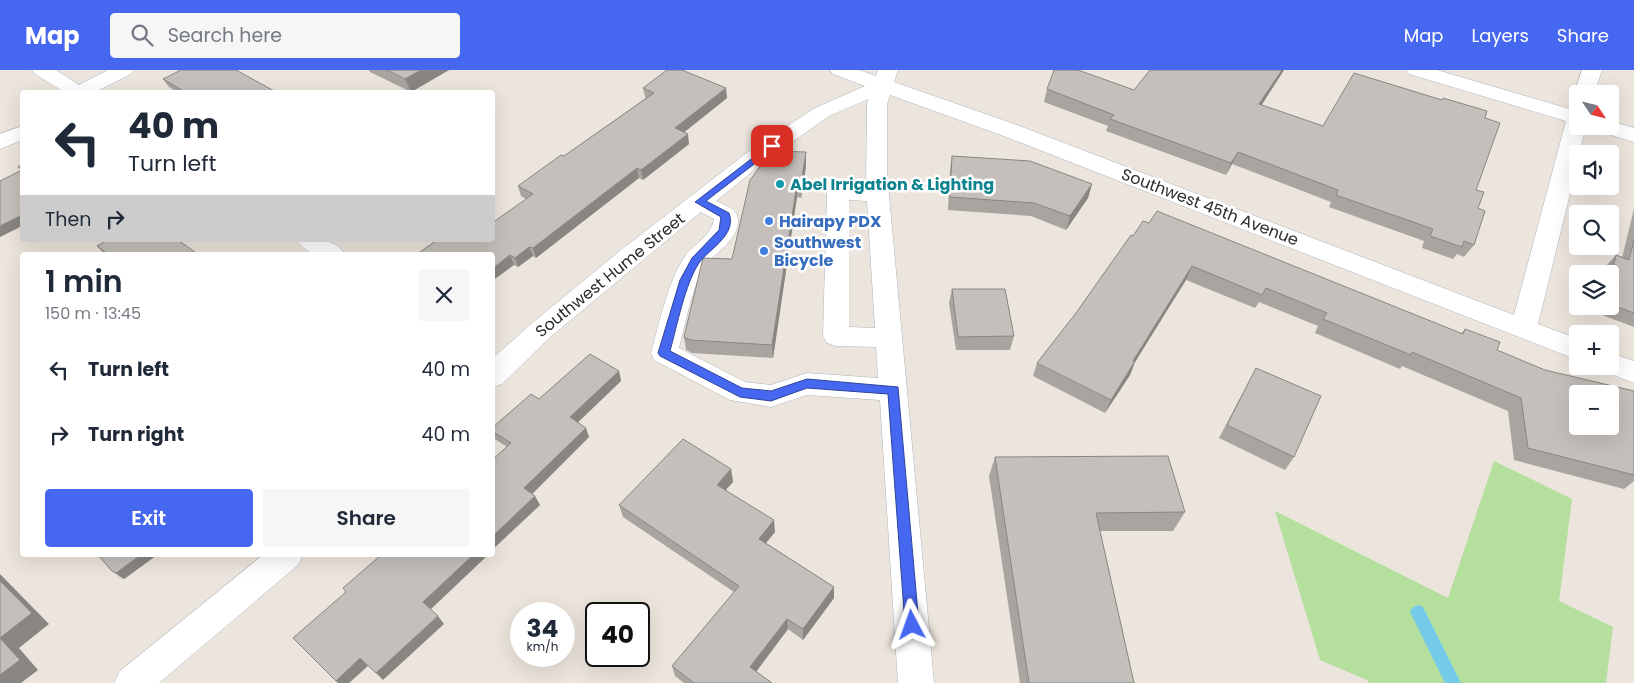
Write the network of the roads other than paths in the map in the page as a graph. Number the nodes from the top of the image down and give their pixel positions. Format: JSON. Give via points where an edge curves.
{"nodes":[{"id":1,"x":42,"y":70,"type":"edge"},
{"id":2,"x":124,"y":70,"type":"edge"},
{"id":3,"x":840,"y":70,"type":"edge"},
{"id":4,"x":1416,"y":70,"type":"edge"},
{"id":5,"x":1592,"y":70,"type":"edge"},
{"id":6,"x":885,"y":78,"type":"edge"},
{"id":7,"x":1587,"y":85,"type":"edge"},
{"id":8,"x":75,"y":90,"type":"edge"},
{"id":9,"x":86,"y":90,"type":"edge"},
{"id":10,"x":1569,"y":115,"type":"edge"},
{"id":11,"x":1619,"y":130,"type":"edge"},
{"id":12,"x":20,"y":133,"type":"edge"},
{"id":13,"x":1634,"y":134,"type":"edge"},
{"id":14,"x":1572,"y":135,"type":"edge"},
{"id":15,"x":0,"y":142,"type":"edge"},
{"id":16,"x":878,"y":194,"type":"junction"},
{"id":17,"x":700,"y":202,"type":"junction"},
{"id":18,"x":313,"y":242,"type":"edge"},
{"id":19,"x":328,"y":252,"type":"edge"},
{"id":20,"x":1524,"y":328,"type":"junction"},
{"id":21,"x":889,"y":338,"type":"junction"},
{"id":22,"x":1569,"y":346,"type":"edge"},
{"id":23,"x":497,"y":366,"type":"edge"},
{"id":24,"x":1619,"y":366,"type":"edge"},
{"id":25,"x":1634,"y":372,"type":"edge"},
{"id":26,"x":894,"y":390,"type":"junction"},
{"id":27,"x":285,"y":557,"type":"edge"},
{"id":28,"x":132,"y":683,"type":"edge"},
{"id":29,"x":916,"y":683,"type":"edge"}],
"edges":[{"from":1,"to":8,"type":"street"},
{"from":2,"to":9,"type":"street"},
{"from":3,"to":6,"type":"street","name":"Southwest 45th Avenue"},
{"from":4,"to":10,"type":"street"},
{"from":5,"to":7,"type":"street"},
{"from":6,"to":16,"type":"street","via":[[877,104]]},
{"from":6,"to":17,"type":"street","name":"Southwest Hume Street","via":[[794,130]]},
{"from":6,"to":20,"type":"street","name":"Southwest 45th Avenue","via":[[1009,130]]},
{"from":11,"to":13,"type":"street"},
{"from":12,"to":15,"type":"street"},
{"from":14,"to":20,"type":"street"},
{"from":16,"to":21,"type":"street"},
{"from":16,"to":21,"type":"street","via":[[838,192],[836,336]]},
{"from":17,"to":23,"type":"street","name":"Southwest Hume Street"},
{"from":17,"to":26,"type":"street","via":[[726,216],[724,231],[695,261],[664,353],[740,392],[771,396],[807,384]]},
{"from":18,"to":19,"type":"street"},
{"from":20,"to":22,"type":"street","name":"Southwest 45th Avenue"},
{"from":21,"to":26,"type":"street"},
{"from":24,"to":25,"type":"street"},
{"from":26,"to":29,"type":"street"},
{"from":27,"to":28,"type":"street"}]}
